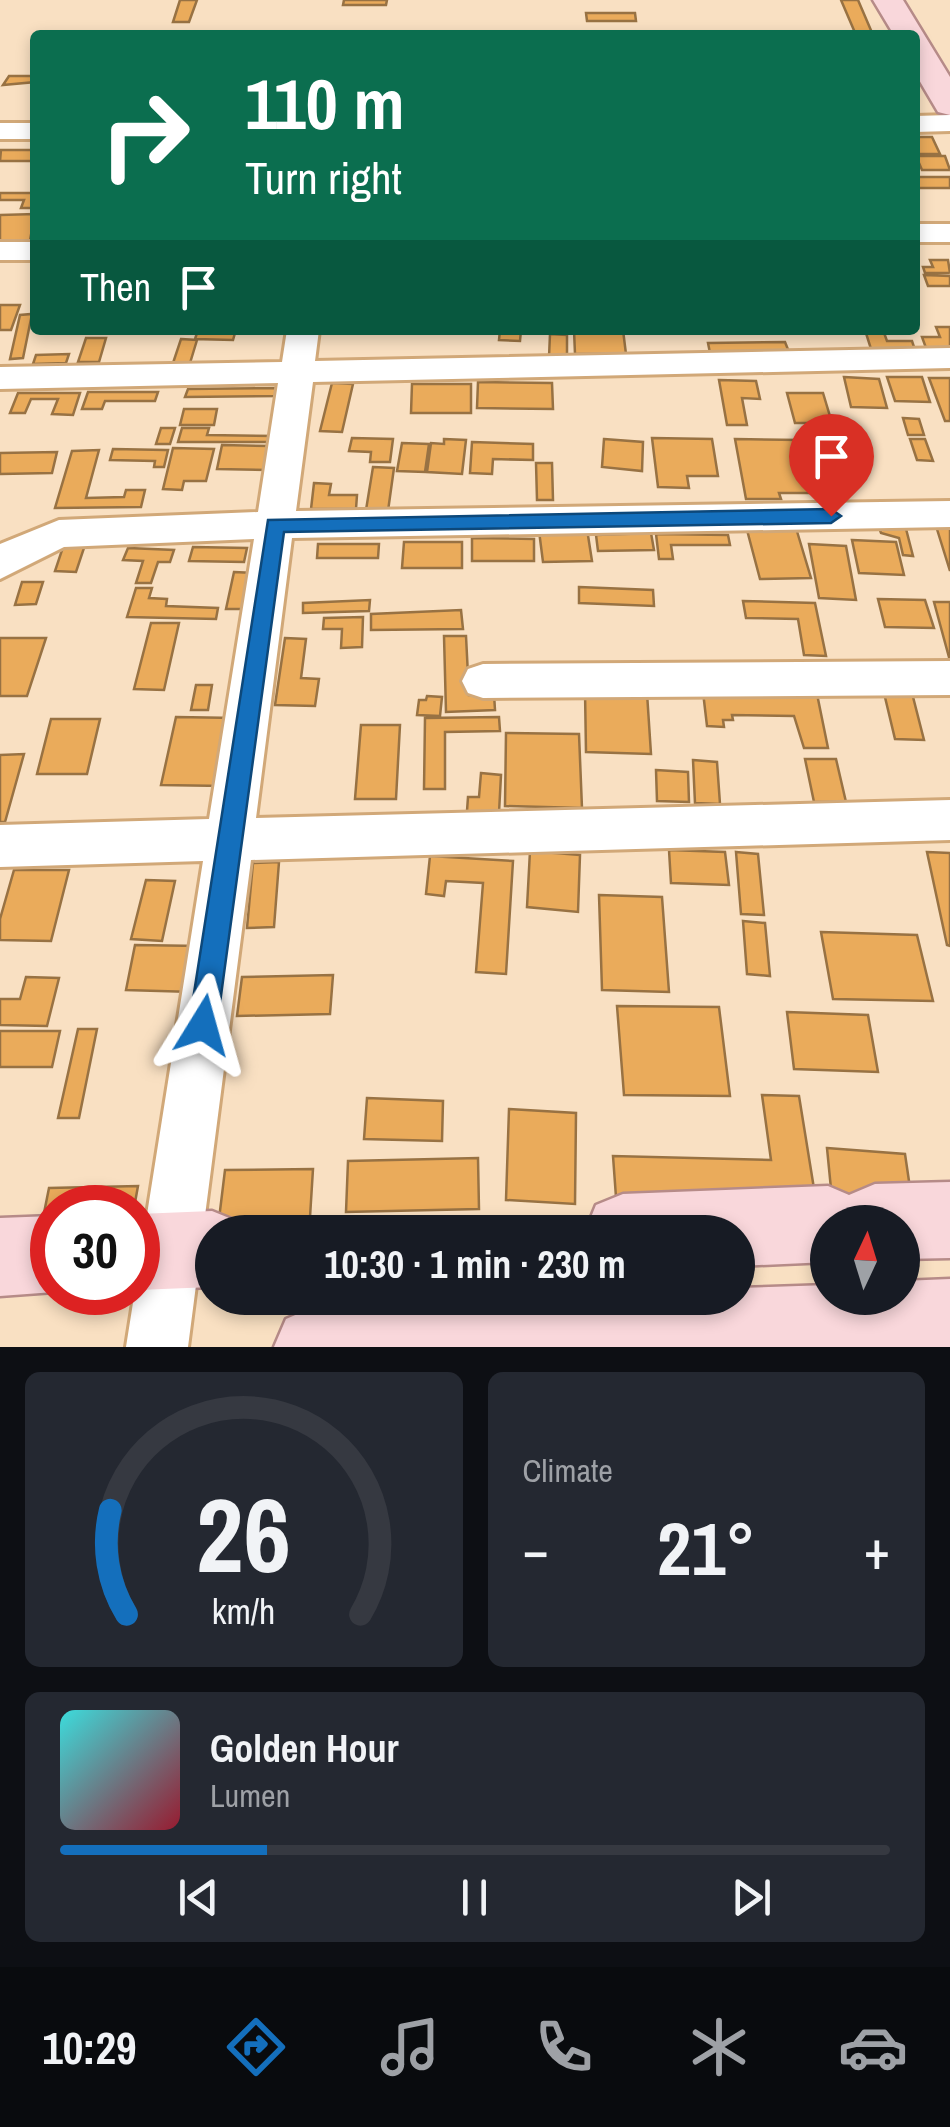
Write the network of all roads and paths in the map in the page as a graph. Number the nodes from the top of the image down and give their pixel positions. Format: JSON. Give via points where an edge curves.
{"nodes":[{"id":1,"x":888,"y":0,"type":"edge"},
{"id":2,"x":906,"y":30,"type":"edge"},
{"id":3,"x":920,"y":54,"type":"edge"},
{"id":4,"x":950,"y":105,"type":"edge"},
{"id":5,"x":950,"y":123,"type":"edge"},
{"id":6,"x":920,"y":124,"type":"edge"},
{"id":7,"x":30,"y":131,"type":"edge"},
{"id":8,"x":0,"y":132,"type":"edge"},
{"id":9,"x":950,"y":233,"type":"edge"},
{"id":10,"x":920,"y":234,"type":"edge"},
{"id":11,"x":30,"y":250,"type":"edge"},
{"id":12,"x":0,"y":252,"type":"edge"},
{"id":13,"x":300,"y":349,"type":"edge"},
{"id":14,"x":950,"y":358,"type":"edge"},
{"id":15,"x":0,"y":378,"type":"edge"},
{"id":16,"x":950,"y":514,"type":"edge"},
{"id":17,"x":275,"y":525,"type":"junction"},
{"id":18,"x":0,"y":565,"type":"edge"},
{"id":19,"x":950,"y":678,"type":"edge"},
{"id":20,"x":483,"y":680,"type":"dead end"},
{"id":21,"x":950,"y":820,"type":"edge"},
{"id":22,"x":230,"y":837,"type":"junction"},
{"id":23,"x":0,"y":846,"type":"edge"},
{"id":24,"x":950,"y":1220,"type":"edge"},
{"id":25,"x":920,"y":1221,"type":"edge"},
{"id":26,"x":810,"y":1225,"type":"edge"},
{"id":27,"x":755,"y":1227,"type":"edge"},
{"id":28,"x":174,"y":1250,"type":"edge"},
{"id":29,"x":30,"y":1256,"type":"edge"},
{"id":30,"x":0,"y":1257,"type":"edge"},
{"id":31,"x":950,"y":1318,"type":"edge"},
{"id":32,"x":156,"y":1347,"type":"edge"},
{"id":33,"x":314,"y":1347,"type":"edge"}],
"edges":[{"from":1,"to":2,"type":"main road"},
{"from":3,"to":4,"type":"main road"},
{"from":5,"to":6,"type":"street"},
{"from":7,"to":8,"type":"street"},
{"from":9,"to":10,"type":"street"},
{"from":11,"to":12,"type":"street"},
{"from":13,"to":14,"type":"street"},
{"from":13,"to":15,"type":"street"},
{"from":13,"to":17,"type":"street"},
{"from":16,"to":17,"type":"street"},
{"from":17,"to":18,"type":"street","via":[[59,534]]},
{"from":17,"to":22,"type":"street"},
{"from":19,"to":20,"type":"street"},
{"from":21,"to":22,"type":"street"},
{"from":22,"to":23,"type":"street"},
{"from":22,"to":28,"type":"street"},
{"from":24,"to":25,"type":"main road"},
{"from":26,"to":27,"type":"main road"},
{"from":28,"to":32,"type":"street"},
{"from":29,"to":30,"type":"main road"},
{"from":31,"to":33,"type":"main road"}]}
